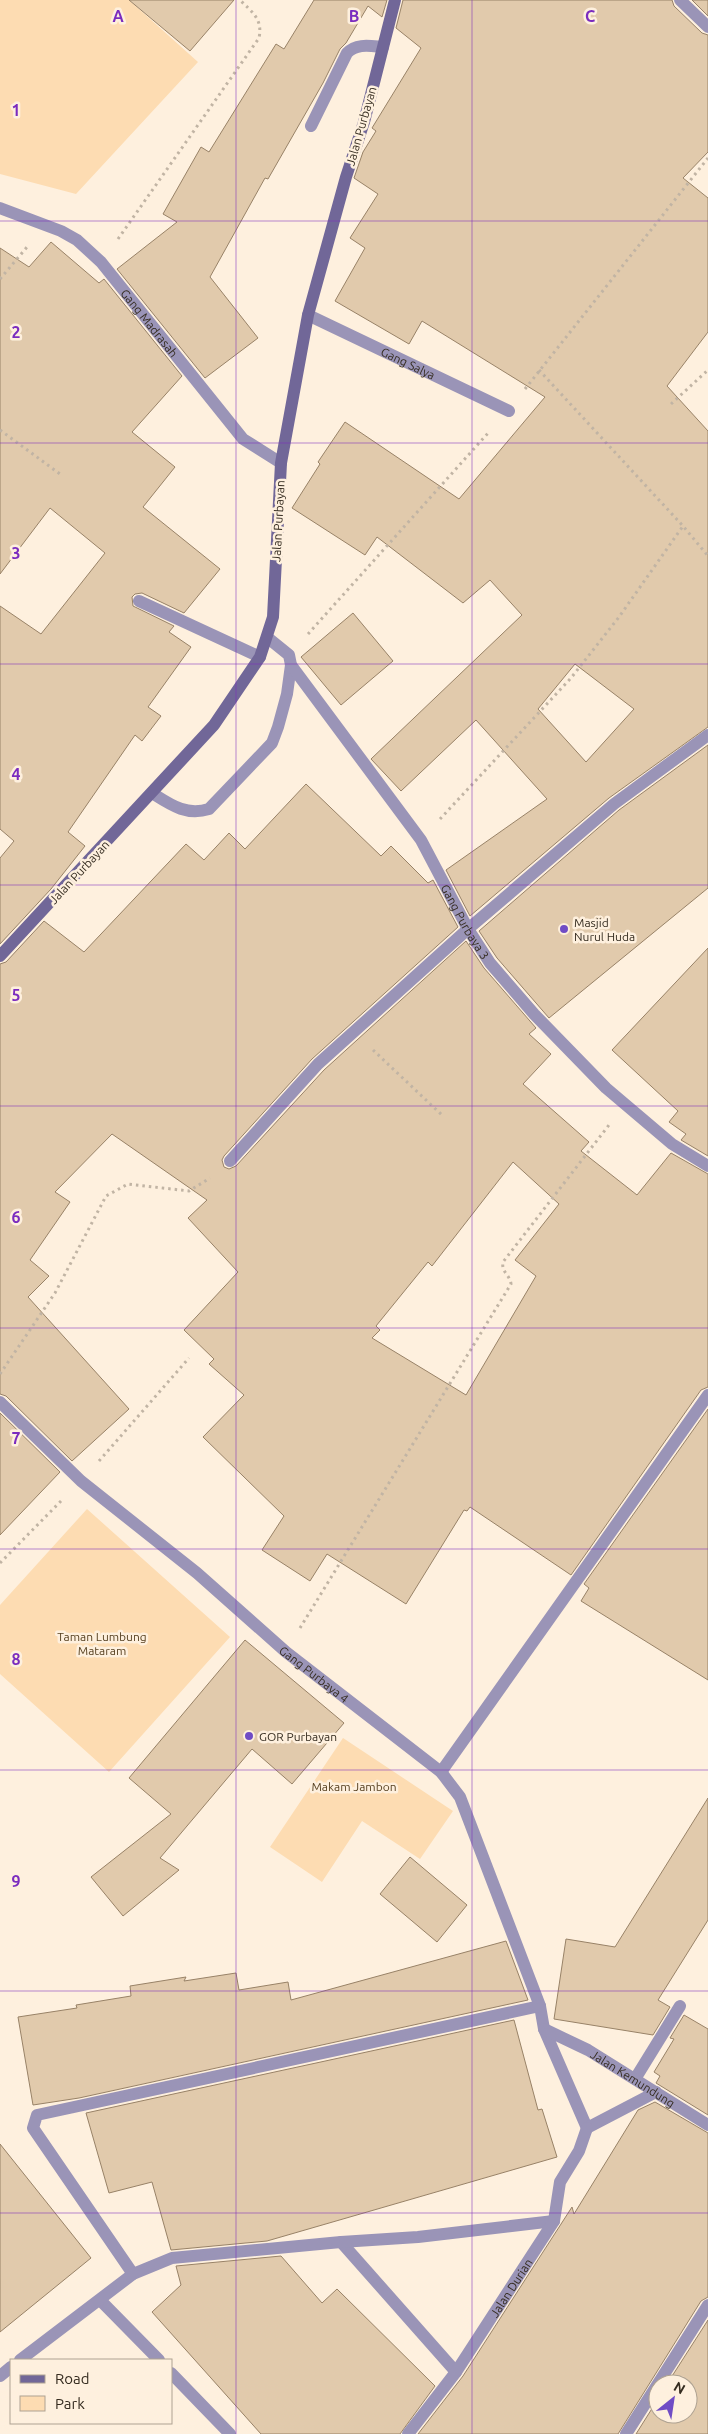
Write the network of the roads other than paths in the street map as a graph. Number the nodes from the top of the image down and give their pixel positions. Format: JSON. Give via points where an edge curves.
{"nodes":[{"id":1,"x":395,"y":0,"type":"edge"},
{"id":2,"x":680,"y":0,"type":"edge"},
{"id":3,"x":708,"y":27,"type":"edge"},
{"id":4,"x":383,"y":47,"type":"junction"},
{"id":5,"x":311,"y":126,"type":"dead end"},
{"id":6,"x":0,"y":208,"type":"edge"},
{"id":7,"x":308,"y":315,"type":"junction"},
{"id":8,"x":509,"y":411,"type":"road end"},
{"id":9,"x":281,"y":463,"type":"junction"},
{"id":10,"x":139,"y":601,"type":"dead end"},
{"id":11,"x":268,"y":638,"type":"junction"},
{"id":12,"x":260,"y":657,"type":"junction"},
{"id":13,"x":290,"y":660,"type":"junction"},
{"id":14,"x":708,"y":735,"type":"edge"},
{"id":15,"x":152,"y":793,"type":"junction"},
{"id":16,"x":468,"y":930,"type":"junction"},
{"id":17,"x":0,"y":956,"type":"edge"},
{"id":18,"x":230,"y":1161,"type":"road end"},
{"id":19,"x":708,"y":1166,"type":"edge"},
{"id":20,"x":708,"y":1395,"type":"edge"},
{"id":21,"x":0,"y":1402,"type":"edge"},
{"id":22,"x":441,"y":1772,"type":"junction"},
{"id":23,"x":540,"y":2006,"type":"junction"},
{"id":24,"x":680,"y":2006,"type":"dead end"},
{"id":25,"x":544,"y":2029,"type":"junction"},
{"id":26,"x":635,"y":2079,"type":"junction"},
{"id":27,"x":656,"y":2092,"type":"junction"},
{"id":28,"x":708,"y":2125,"type":"edge"},
{"id":29,"x":587,"y":2128,"type":"junction"},
{"id":30,"x":554,"y":2221,"type":"junction"},
{"id":31,"x":341,"y":2242,"type":"junction"},
{"id":32,"x":133,"y":2274,"type":"junction"},
{"id":33,"x":100,"y":2300,"type":"junction"},
{"id":34,"x":708,"y":2306,"type":"edge"},
{"id":35,"x":21,"y":2359,"type":"edge"},
{"id":36,"x":158,"y":2359,"type":"edge"},
{"id":37,"x":456,"y":2372,"type":"junction"},
{"id":38,"x":172,"y":2374,"type":"edge"},
{"id":39,"x":230,"y":2434,"type":"edge"},
{"id":40,"x":408,"y":2434,"type":"edge"},
{"id":41,"x":626,"y":2434,"type":"edge"}],
"edges":[{"from":1,"to":4,"type":"street","name":"Jalan Purbayan"},
{"from":2,"to":3,"type":"street"},
{"from":4,"to":5,"type":"street","via":[[359,46],[347,53]]},
{"from":4,"to":7,"type":"street","name":"Jalan Purbayan"},
{"from":6,"to":9,"type":"street","name":"Gang Madrasah","via":[[45,224],[76,240],[102,262],[243,438]]},
{"from":7,"to":8,"type":"street","name":"Gang Salya"},
{"from":7,"to":9,"type":"street","name":"Jalan Purbayan"},
{"from":9,"to":11,"type":"street","name":"Jalan Purbayan","via":[[273,617]]},
{"from":10,"to":12,"type":"street"},
{"from":11,"to":12,"type":"street","name":"Jalan Purbayan"},
{"from":11,"to":13,"type":"street","name":"Gang Purbaya 3"},
{"from":12,"to":15,"type":"street","name":"Jalan Purbayan","via":[[214,725]]},
{"from":13,"to":15,"type":"street","via":[[287,694],[272,743],[209,810],[198,813],[186,811]]},
{"from":13,"to":16,"type":"street","name":"Gang Purbaya 3","via":[[421,840]]},
{"from":14,"to":16,"type":"street","via":[[614,804]]},
{"from":15,"to":17,"type":"street","name":"Jalan Purbayan"},
{"from":16,"to":18,"type":"street","via":[[318,1064]]},
{"from":16,"to":19,"type":"street","name":"Gang Purbaya 3","via":[[490,963],[534,1014],[606,1088],[672,1144]]},
{"from":20,"to":22,"type":"street"},
{"from":21,"to":22,"type":"street","name":"Gang Purbaya 4","via":[[81,1481],[197,1573],[286,1652]]},
{"from":22,"to":23,"type":"street","name":"Gang Purbaya 4","via":[[460,1797]]},
{"from":23,"to":25,"type":"street","name":"Gang Purbaya 4"},
{"from":23,"to":32,"type":"street","via":[[36,2115],[33,2128]]},
{"from":24,"to":26,"type":"street"},
{"from":25,"to":26,"type":"street","name":"Jalan Kemundung"},
{"from":25,"to":29,"type":"street","name":"Gang Purbaya 4"},
{"from":26,"to":27,"type":"street","name":"Jalan Kemundung"},
{"from":27,"to":28,"type":"street","name":"Jalan Kemundung"},
{"from":27,"to":29,"type":"street"},
{"from":29,"to":30,"type":"street","name":"Jalan Durian","via":[[560,2182]]},
{"from":30,"to":31,"type":"street","via":[[418,2237]]},
{"from":30,"to":37,"type":"street","name":"Jalan Durian"},
{"from":31,"to":32,"type":"street","via":[[172,2258]]},
{"from":31,"to":37,"type":"street"},
{"from":32,"to":33,"type":"street"},
{"from":33,"to":35,"type":"street"},
{"from":33,"to":36,"type":"street"},
{"from":34,"to":41,"type":"street"},
{"from":37,"to":40,"type":"street","name":"Jalan Durian"},
{"from":38,"to":39,"type":"street"}]}
